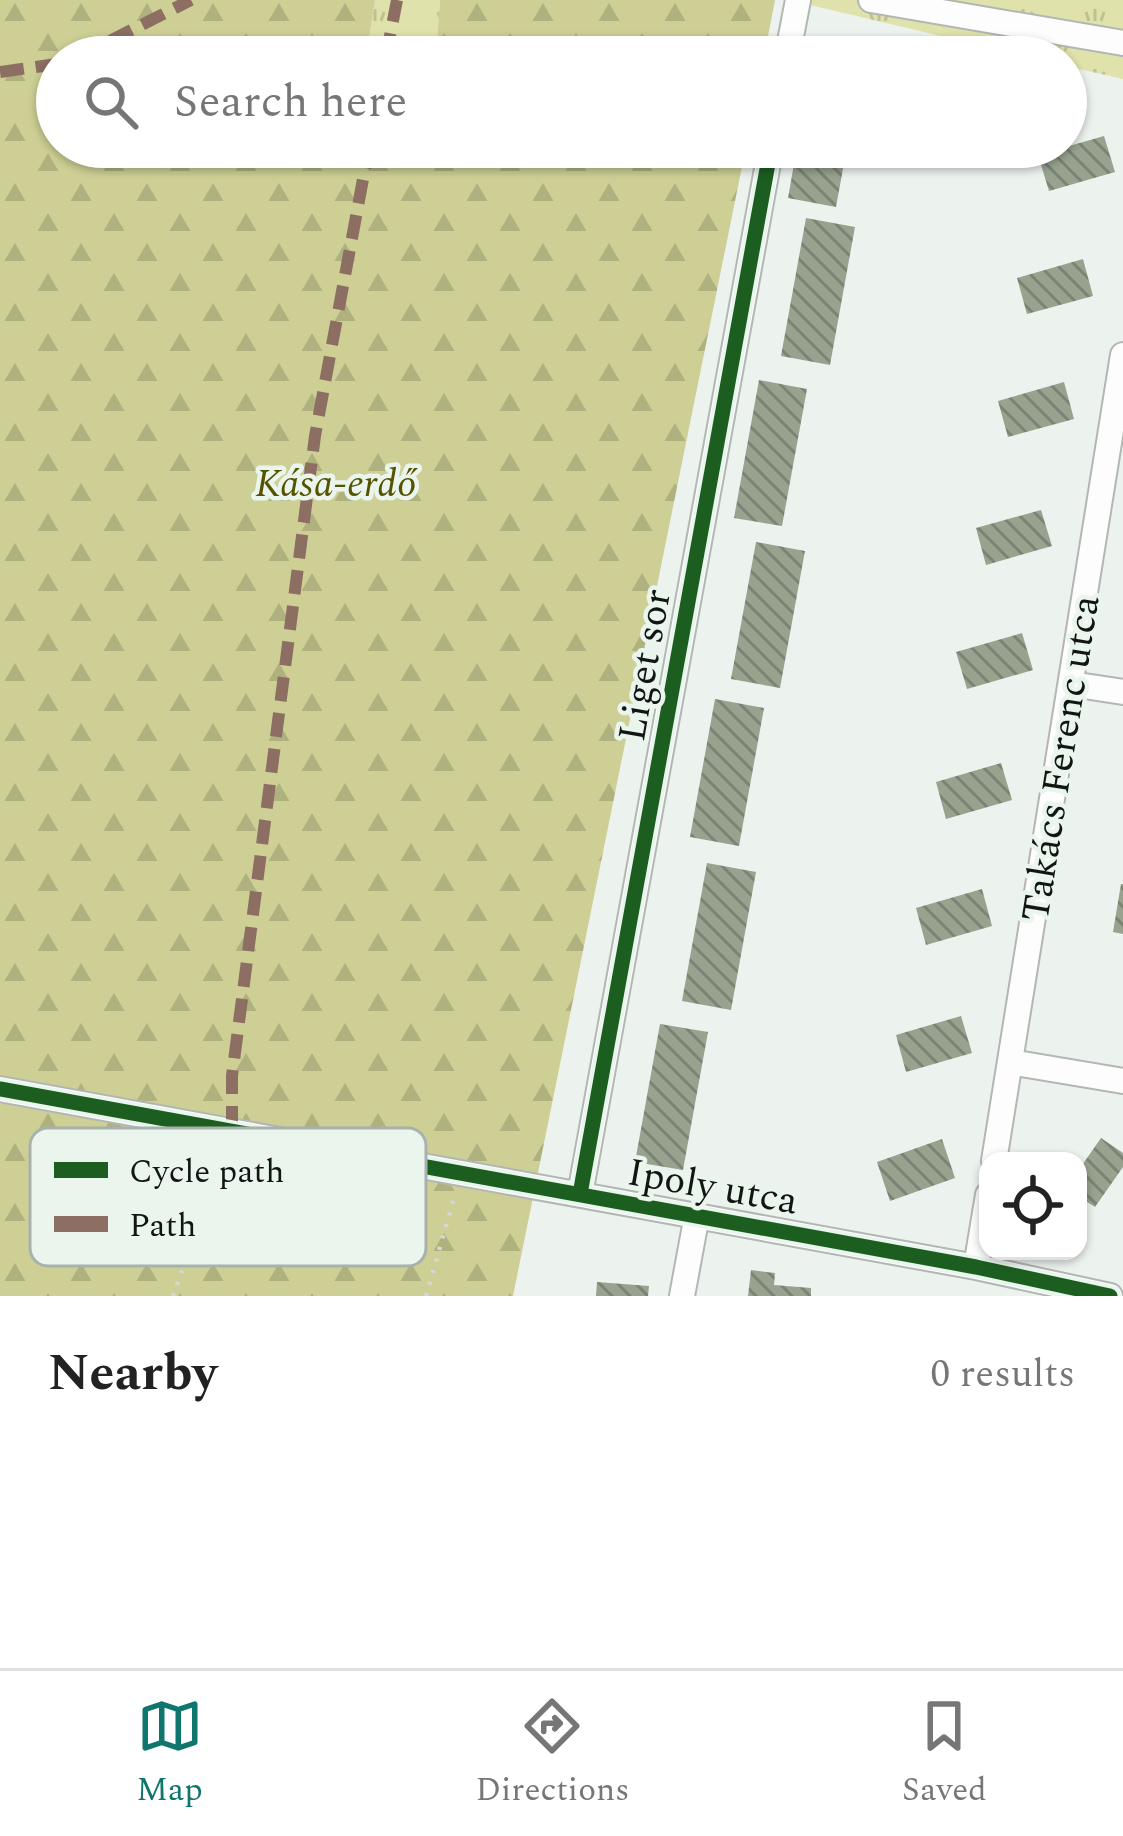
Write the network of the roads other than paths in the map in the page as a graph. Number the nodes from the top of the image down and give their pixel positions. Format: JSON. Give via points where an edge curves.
{"nodes":[{"id":1,"x":798,"y":0,"type":"edge"},
{"id":2,"x":871,"y":0,"type":"edge"},
{"id":3,"x":792,"y":36,"type":"edge"},
{"id":4,"x":1082,"y":36,"type":"edge"},
{"id":5,"x":1087,"y":37,"type":"edge"},
{"id":6,"x":1123,"y":43,"type":"edge"},
{"id":7,"x":767,"y":168,"type":"edge"},
{"id":8,"x":1123,"y":355,"type":"edge"},
{"id":9,"x":1071,"y":684,"type":"junction"},
{"id":10,"x":1123,"y":692,"type":"edge"},
{"id":11,"x":1010,"y":1062,"type":"junction"},
{"id":12,"x":1123,"y":1081,"type":"edge"},
{"id":13,"x":0,"y":1089,"type":"edge"},
{"id":14,"x":221,"y":1128,"type":"edge"},
{"id":15,"x":995,"y":1152,"type":"edge"},
{"id":16,"x":426,"y":1165,"type":"edge"},
{"id":17,"x":580,"y":1194,"type":"junction"},
{"id":18,"x":697,"y":1215,"type":"junction"},
{"id":19,"x":979,"y":1249,"type":"edge"},
{"id":20,"x":976,"y":1267,"type":"junction"},
{"id":21,"x":682,"y":1296,"type":"edge"},
{"id":22,"x":1110,"y":1296,"type":"edge"}],
"edges":[{"from":1,"to":3,"type":"street"},
{"from":2,"to":4,"type":"street"},
{"from":5,"to":6,"type":"street"},
{"from":7,"to":17,"type":"street","name":"Liget sor"},
{"from":8,"to":9,"type":"street","name":"Takács Ferenc utca"},
{"from":9,"to":10,"type":"street"},
{"from":9,"to":11,"type":"street","name":"Takács Ferenc utca"},
{"from":11,"to":12,"type":"street"},
{"from":11,"to":15,"type":"street","name":"Takács Ferenc utca"},
{"from":13,"to":14,"type":"street","name":"Ipoly utca"},
{"from":16,"to":17,"type":"street","name":"Ipoly utca"},
{"from":17,"to":18,"type":"street","name":"Ipoly utca"},
{"from":18,"to":20,"type":"street","name":"Ipoly utca"},
{"from":18,"to":21,"type":"street"},
{"from":19,"to":20,"type":"street"},
{"from":20,"to":22,"type":"street","name":"Ipoly utca"}]}
